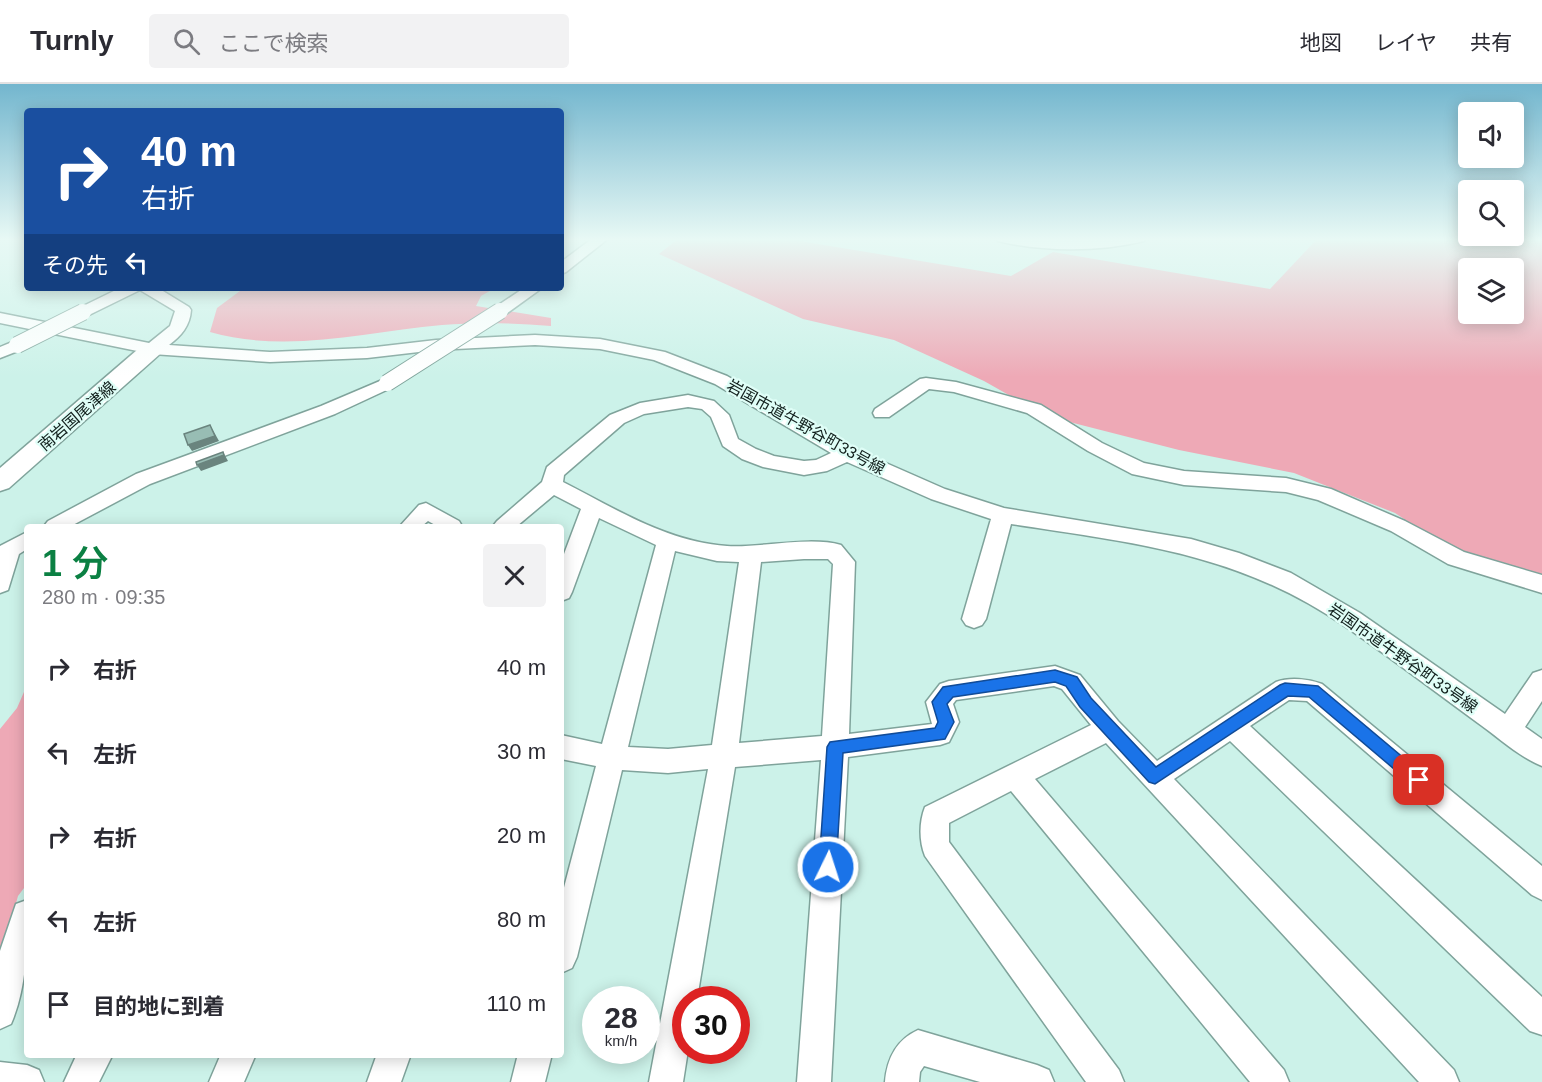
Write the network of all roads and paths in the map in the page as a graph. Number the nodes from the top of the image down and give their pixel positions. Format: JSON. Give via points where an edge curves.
{"nodes":[{"id":1,"x":127,"y":291,"type":"edge"},
{"id":2,"x":152,"y":291,"type":"edge"},
{"id":3,"x":530,"y":291,"type":"edge"},
{"id":4,"x":0,"y":318,"type":"edge"},
{"id":5,"x":152,"y":349,"type":"junction"},
{"id":6,"x":0,"y":353,"type":"edge"},
{"id":7,"x":387,"y":383,"type":"junction"},
{"id":8,"x":882,"y":413,"type":"dead end"},
{"id":9,"x":847,"y":454,"type":"junction"},
{"id":10,"x":0,"y":482,"type":"edge"},
{"id":11,"x":552,"y":485,"type":"junction"},
{"id":12,"x":593,"y":506,"type":"junction"},
{"id":13,"x":1003,"y":515,"type":"junction"},
{"id":14,"x":59,"y":524,"type":"edge"},
{"id":15,"x":75,"y":524,"type":"edge"},
{"id":16,"x":412,"y":524,"type":"edge"},
{"id":17,"x":449,"y":524,"type":"edge"},
{"id":18,"x":506,"y":524,"type":"edge"},
{"id":19,"x":668,"y":542,"type":"junction"},
{"id":20,"x":16,"y":546,"type":"edge"},
{"id":21,"x":751,"y":553,"type":"junction"},
{"id":22,"x":0,"y":584,"type":"edge"},
{"id":23,"x":564,"y":584,"type":"edge"},
{"id":24,"x":1542,"y":584,"type":"edge"},
{"id":25,"x":974,"y":619,"type":"dead end"},
{"id":26,"x":1542,"y":680,"type":"edge"},
{"id":27,"x":1231,"y":725,"type":"junction"},
{"id":28,"x":1109,"y":729,"type":"junction"},
{"id":29,"x":1508,"y":731,"type":"junction"},
{"id":30,"x":835,"y":747,"type":"junction"},
{"id":31,"x":564,"y":748,"type":"edge"},
{"id":32,"x":1542,"y":754,"type":"edge"},
{"id":33,"x":724,"y":756,"type":"junction"},
{"id":34,"x":614,"y":758,"type":"junction"},
{"id":35,"x":1015,"y":776,"type":"junction"},
{"id":36,"x":1155,"y":777,"type":"junction"},
{"id":37,"x":1542,"y":885,"type":"edge"},
{"id":38,"x":24,"y":924,"type":"edge"},
{"id":39,"x":564,"y":946,"type":"edge"},
{"id":40,"x":0,"y":1013,"type":"edge"},
{"id":41,"x":1542,"y":1019,"type":"edge"},
{"id":42,"x":94,"y":1058,"type":"edge"},
{"id":43,"x":237,"y":1058,"type":"edge"},
{"id":44,"x":393,"y":1058,"type":"edge"},
{"id":45,"x":534,"y":1058,"type":"edge"},
{"id":46,"x":0,"y":1079,"type":"edge"},
{"id":47,"x":27,"y":1082,"type":"edge"},
{"id":48,"x":81,"y":1082,"type":"edge"},
{"id":49,"x":226,"y":1082,"type":"edge"},
{"id":50,"x":384,"y":1082,"type":"edge"},
{"id":51,"x":528,"y":1082,"type":"edge"},
{"id":52,"x":666,"y":1082,"type":"edge"},
{"id":53,"x":814,"y":1082,"type":"edge"},
{"id":54,"x":902,"y":1082,"type":"edge"},
{"id":55,"x":1037,"y":1082,"type":"edge"},
{"id":56,"x":1107,"y":1082,"type":"edge"},
{"id":57,"x":1272,"y":1082,"type":"edge"},
{"id":58,"x":1442,"y":1082,"type":"edge"}],
"edges":[{"from":1,"to":6,"type":"street","bridge":true},
{"from":2,"to":5,"type":"street","via":[[176,303],[183,310],[183,321]]},
{"from":3,"to":7,"type":"street","bridge":true},
{"from":4,"to":5,"type":"street","name":"岩国市道牛野谷町33号線"},
{"from":5,"to":9,"type":"street","name":"岩国市道牛野谷町33号線","via":[[270,357],[368,353],[506,340],[600,344],[659,356],[721,380]]},
{"from":5,"to":10,"type":"main road","name":"南岩国尾津線"},
{"from":7,"to":14,"type":"street","via":[[328,410],[143,479]]},
{"from":7,"to":15,"type":"street","via":[[319,423],[190,469]]},
{"from":8,"to":24,"type":"street","via":[[926,383],[956,387],[1034,409],[1139,469],[1185,478],[1286,485],[1324,494],[1398,526],[1456,558]]},
{"from":9,"to":11,"type":"street","via":[[812,467],[770,462],[730,442],[715,410],[688,401],[640,408],[617,419],[554,472]]},
{"from":9,"to":13,"type":"street","name":"岩国市道牛野谷町33号線","via":[[938,494]]},
{"from":11,"to":12,"type":"street"},
{"from":11,"to":18,"type":"street"},
{"from":12,"to":19,"type":"street"},
{"from":12,"to":23,"type":"street"},
{"from":13,"to":25,"type":"street"},
{"from":13,"to":29,"type":"street","name":"岩国市道牛野谷町33号線","via":[[1191,547],[1283,579],[1352,620]]},
{"from":16,"to":17,"type":"street","via":[[426,510]]},
{"from":19,"to":21,"type":"street","via":[[721,554]]},
{"from":19,"to":34,"type":"street"},
{"from":20,"to":22,"type":"street"},
{"from":21,"to":30,"type":"street","via":[[832,551],[844,562]]},
{"from":21,"to":33,"type":"street"},
{"from":26,"to":29,"type":"street"},
{"from":27,"to":36,"type":"street"},
{"from":27,"to":37,"type":"street","via":[[1285,689],[1313,691]]},
{"from":27,"to":41,"type":"street"},
{"from":28,"to":30,"type":"street","via":[[1071,682],[1055,676],[949,691],[939,702],[946,722],[940,734]]},
{"from":28,"to":35,"type":"street"},
{"from":28,"to":36,"type":"street"},
{"from":29,"to":32,"type":"street","name":"岩国市道牛野谷町33号線"},
{"from":30,"to":33,"type":"street"},
{"from":30,"to":53,"type":"street"},
{"from":31,"to":34,"type":"street"},
{"from":33,"to":34,"type":"street","via":[[668,762]]},
{"from":33,"to":52,"type":"street"},
{"from":34,"to":39,"type":"street"},
{"from":35,"to":56,"type":"street","via":[[935,816],[935,846]]},
{"from":35,"to":57,"type":"street"},
{"from":36,"to":58,"type":"street"},
{"from":38,"to":40,"type":"street"},
{"from":42,"to":48,"type":"street"},
{"from":43,"to":49,"type":"street"},
{"from":44,"to":50,"type":"street"},
{"from":45,"to":51,"type":"street"},
{"from":46,"to":47,"type":"street"},
{"from":54,"to":55,"type":"street","via":[[903,1066],[918,1047]]}]}
